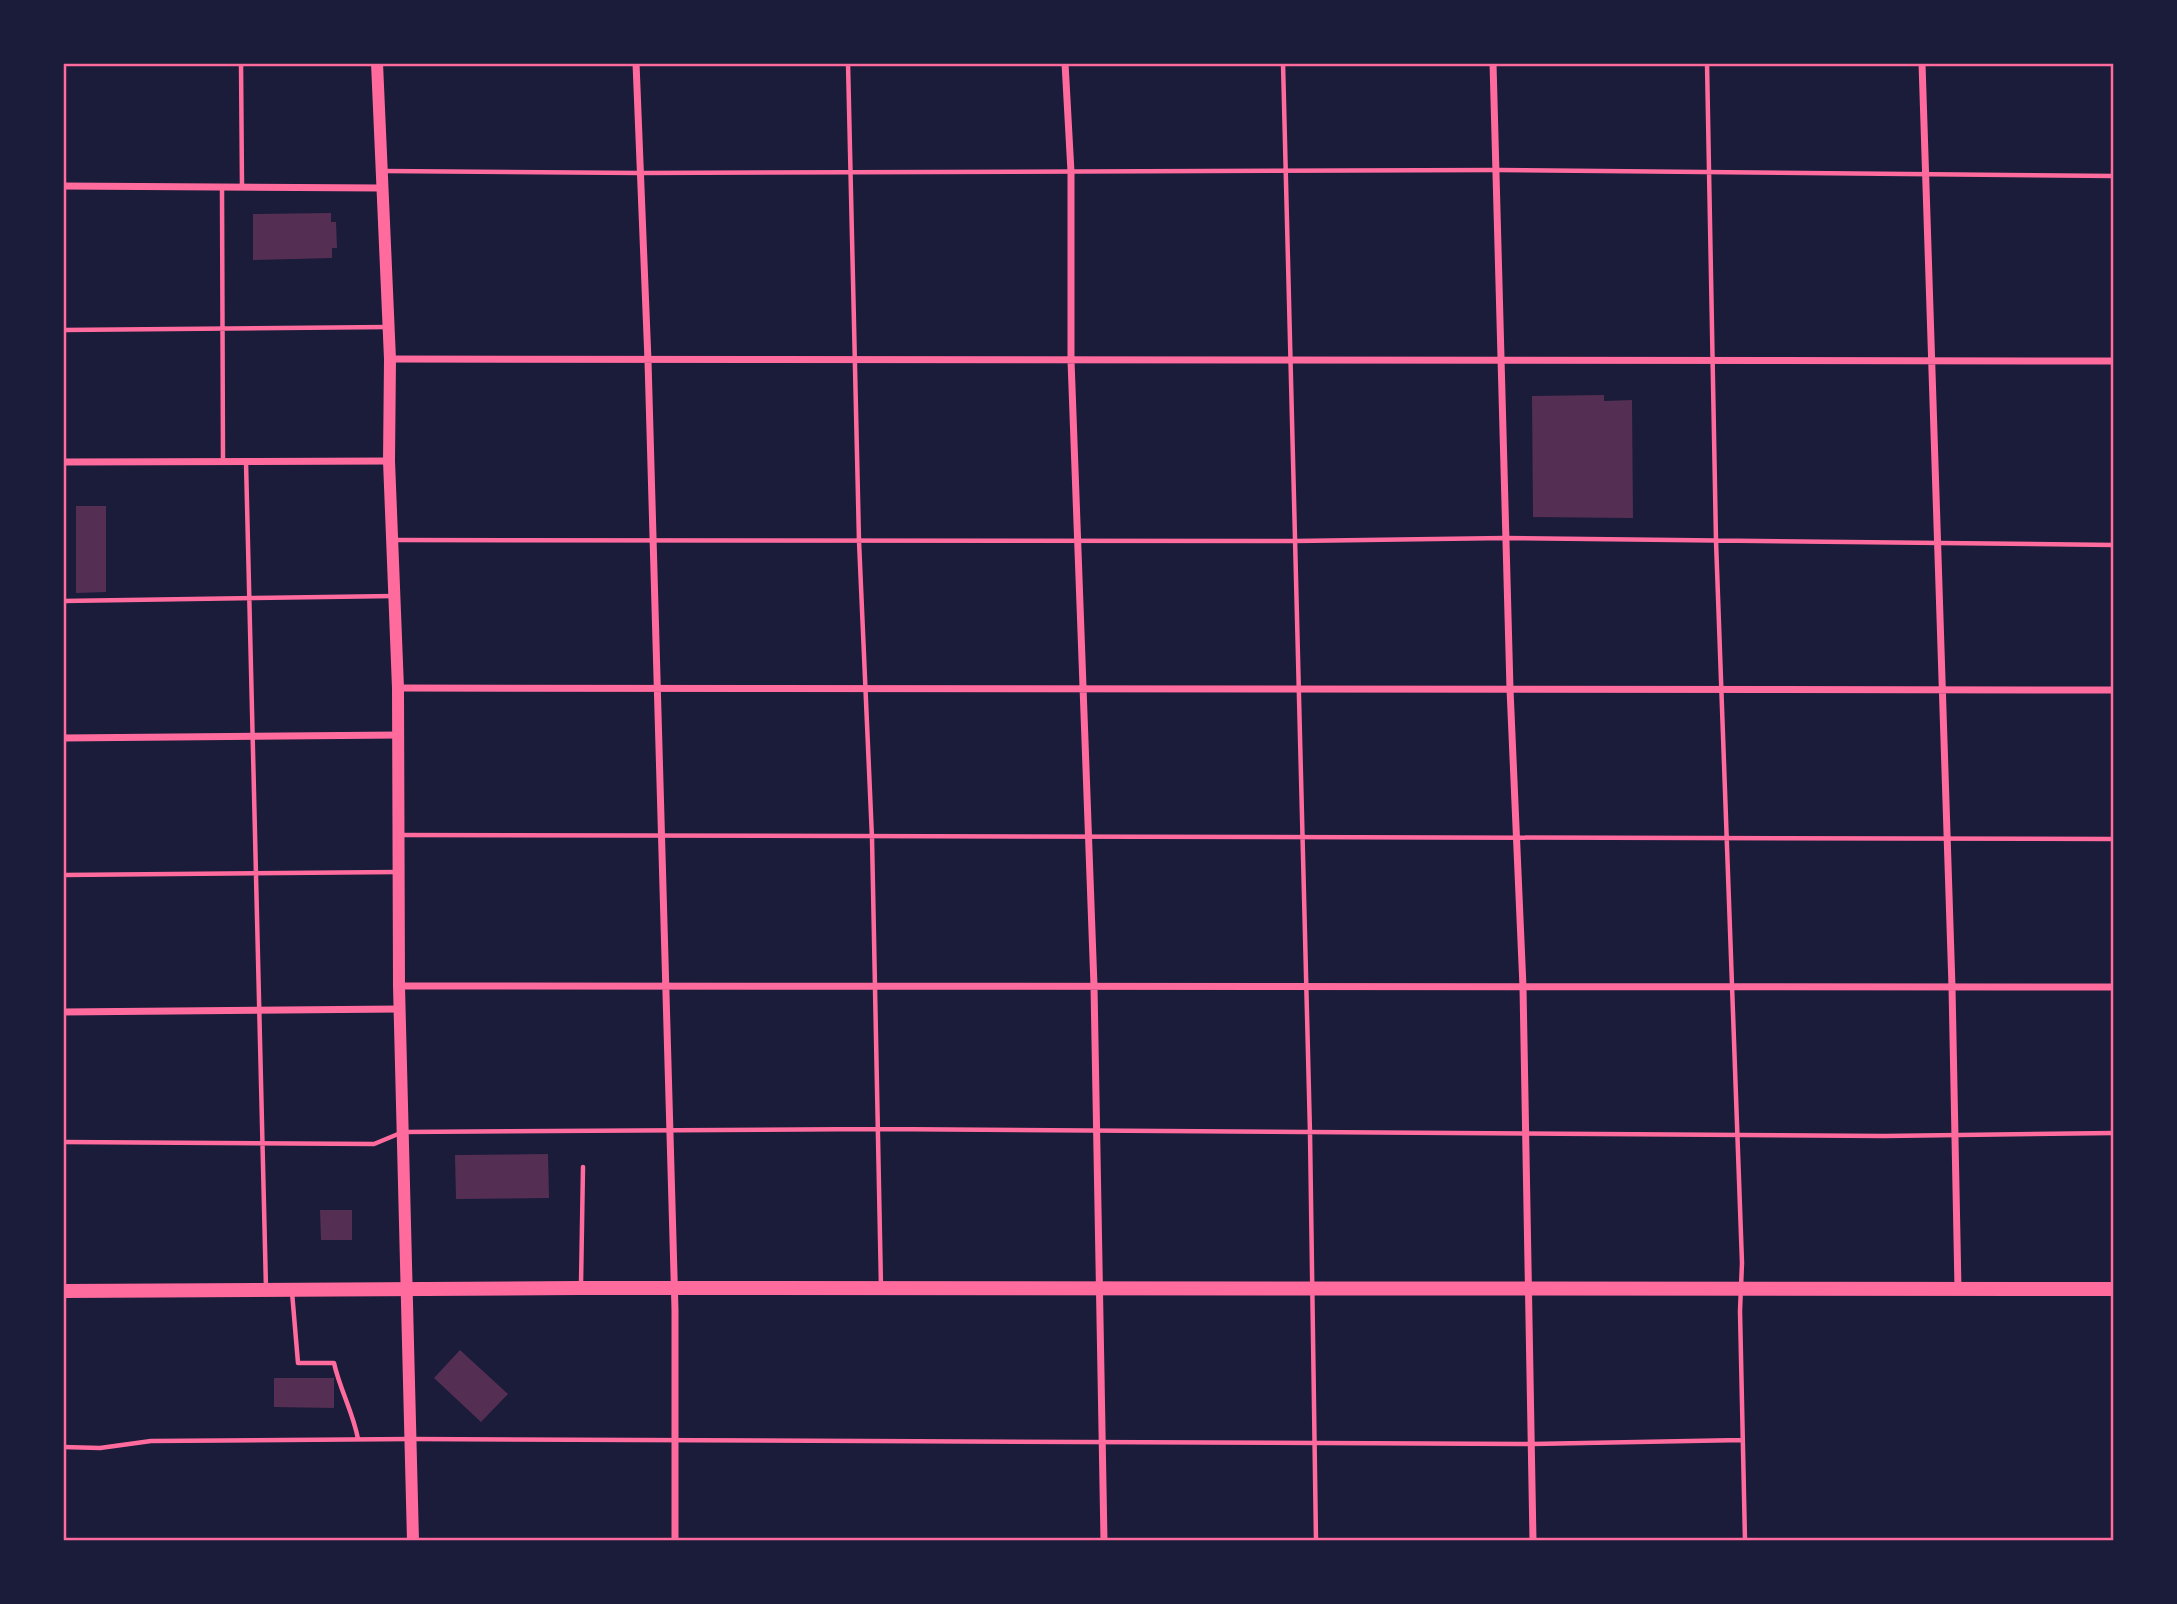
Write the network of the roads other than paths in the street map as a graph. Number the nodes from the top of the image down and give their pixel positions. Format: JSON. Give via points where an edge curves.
{"nodes":[{"id":1,"x":241,"y":63,"type":"edge"},
{"id":2,"x":377,"y":63,"type":"edge"},
{"id":3,"x":636,"y":63,"type":"edge"},
{"id":4,"x":848,"y":63,"type":"edge"},
{"id":5,"x":1065,"y":63,"type":"edge"},
{"id":6,"x":1283,"y":63,"type":"edge"},
{"id":7,"x":1493,"y":63,"type":"edge"},
{"id":8,"x":1707,"y":63,"type":"edge"},
{"id":9,"x":1922,"y":63,"type":"edge"},
{"id":10,"x":1497,"y":170,"type":"junction"},
{"id":11,"x":382,"y":171,"type":"junction"},
{"id":12,"x":1286,"y":171,"type":"junction"},
{"id":13,"x":1071,"y":172,"type":"junction"},
{"id":14,"x":1711,"y":172,"type":"junction"},
{"id":15,"x":640,"y":173,"type":"junction"},
{"id":16,"x":850,"y":173,"type":"junction"},
{"id":17,"x":1925,"y":176,"type":"junction"},
{"id":18,"x":2114,"y":176,"type":"edge"},
{"id":19,"x":63,"y":187,"type":"edge"},
{"id":20,"x":222,"y":188,"type":"junction"},
{"id":21,"x":242,"y":188,"type":"junction"},
{"id":22,"x":382,"y":188,"type":"junction"},
{"id":23,"x":388,"y":327,"type":"junction"},
{"id":24,"x":223,"y":328,"type":"junction"},
{"id":25,"x":63,"y":330,"type":"edge"},
{"id":26,"x":1500,"y":358,"type":"junction"},
{"id":27,"x":390,"y":359,"type":"junction"},
{"id":28,"x":1290,"y":359,"type":"junction"},
{"id":29,"x":1712,"y":359,"type":"junction"},
{"id":30,"x":1071,"y":360,"type":"junction"},
{"id":31,"x":1930,"y":360,"type":"junction"},
{"id":32,"x":648,"y":361,"type":"junction"},
{"id":33,"x":2114,"y":361,"type":"edge"},
{"id":34,"x":857,"y":362,"type":"junction"},
{"id":35,"x":389,"y":461,"type":"junction"},
{"id":36,"x":63,"y":462,"type":"edge"},
{"id":37,"x":223,"y":462,"type":"junction"},
{"id":38,"x":247,"y":462,"type":"junction"},
{"id":39,"x":1505,"y":538,"type":"junction"},
{"id":40,"x":392,"y":540,"type":"junction"},
{"id":41,"x":653,"y":540,"type":"junction"},
{"id":42,"x":859,"y":541,"type":"junction"},
{"id":43,"x":1078,"y":541,"type":"junction"},
{"id":44,"x":1295,"y":541,"type":"junction"},
{"id":45,"x":1716,"y":541,"type":"junction"},
{"id":46,"x":1935,"y":542,"type":"junction"},
{"id":47,"x":2114,"y":545,"type":"edge"},
{"id":48,"x":395,"y":596,"type":"junction"},
{"id":49,"x":250,"y":599,"type":"junction"},
{"id":50,"x":63,"y":601,"type":"edge"},
{"id":51,"x":398,"y":688,"type":"junction"},
{"id":52,"x":657,"y":688,"type":"junction"},
{"id":53,"x":864,"y":689,"type":"junction"},
{"id":54,"x":1083,"y":689,"type":"junction"},
{"id":55,"x":1299,"y":689,"type":"junction"},
{"id":56,"x":1510,"y":689,"type":"junction"},
{"id":57,"x":1721,"y":689,"type":"junction"},
{"id":58,"x":1940,"y":689,"type":"junction"},
{"id":59,"x":2114,"y":690,"type":"edge"},
{"id":60,"x":399,"y":735,"type":"junction"},
{"id":61,"x":253,"y":737,"type":"junction"},
{"id":62,"x":63,"y":738,"type":"edge"},
{"id":63,"x":399,"y":835,"type":"junction"},
{"id":64,"x":1089,"y":835,"type":"junction"},
{"id":65,"x":1303,"y":836,"type":"junction"},
{"id":66,"x":1516,"y":836,"type":"junction"},
{"id":67,"x":661,"y":837,"type":"junction"},
{"id":68,"x":872,"y":838,"type":"junction"},
{"id":69,"x":1728,"y":838,"type":"junction"},
{"id":70,"x":1946,"y":839,"type":"junction"},
{"id":71,"x":2114,"y":839,"type":"edge"},
{"id":72,"x":399,"y":872,"type":"junction"},
{"id":73,"x":256,"y":873,"type":"junction"},
{"id":74,"x":63,"y":875,"type":"edge"},
{"id":75,"x":399,"y":986,"type":"junction"},
{"id":76,"x":665,"y":986,"type":"junction"},
{"id":77,"x":1094,"y":986,"type":"junction"},
{"id":78,"x":1523,"y":986,"type":"junction"},
{"id":79,"x":876,"y":987,"type":"junction"},
{"id":80,"x":1306,"y":987,"type":"junction"},
{"id":81,"x":1731,"y":987,"type":"junction"},
{"id":82,"x":1952,"y":987,"type":"junction"},
{"id":83,"x":2114,"y":987,"type":"edge"},
{"id":84,"x":399,"y":1009,"type":"junction"},
{"id":85,"x":259,"y":1011,"type":"junction"},
{"id":86,"x":63,"y":1012,"type":"edge"},
{"id":87,"x":877,"y":1129,"type":"junction"},
{"id":88,"x":1097,"y":1129,"type":"junction"},
{"id":89,"x":669,"y":1130,"type":"junction"},
{"id":90,"x":403,"y":1132,"type":"junction"},
{"id":91,"x":1310,"y":1133,"type":"junction"},
{"id":92,"x":2114,"y":1133,"type":"edge"},
{"id":93,"x":1526,"y":1134,"type":"junction"},
{"id":94,"x":1737,"y":1134,"type":"junction"},
{"id":95,"x":1955,"y":1134,"type":"junction"},
{"id":96,"x":63,"y":1142,"type":"edge"},
{"id":97,"x":262,"y":1143,"type":"junction"},
{"id":98,"x":583,"y":1167,"type":"dead end"},
{"id":99,"x":580,"y":1288,"type":"junction"},
{"id":100,"x":675,"y":1288,"type":"junction"},
{"id":101,"x":881,"y":1288,"type":"junction"},
{"id":102,"x":1099,"y":1288,"type":"junction"},
{"id":103,"x":292,"y":1289,"type":"junction"},
{"id":104,"x":407,"y":1289,"type":"junction"},
{"id":105,"x":1312,"y":1289,"type":"junction"},
{"id":106,"x":1530,"y":1289,"type":"junction"},
{"id":107,"x":1740,"y":1289,"type":"junction"},
{"id":108,"x":1958,"y":1289,"type":"junction"},
{"id":109,"x":2114,"y":1289,"type":"edge"},
{"id":110,"x":266,"y":1290,"type":"junction"},
{"id":111,"x":63,"y":1291,"type":"edge"},
{"id":112,"x":675,"y":1438,"type":"junction"},
{"id":113,"x":358,"y":1439,"type":"junction"},
{"id":114,"x":411,"y":1439,"type":"junction"},
{"id":115,"x":1102,"y":1440,"type":"junction"},
{"id":116,"x":1742,"y":1440,"type":"junction"},
{"id":117,"x":1315,"y":1441,"type":"junction"},
{"id":118,"x":1532,"y":1444,"type":"junction"},
{"id":119,"x":63,"y":1447,"type":"edge"},
{"id":120,"x":413,"y":1541,"type":"edge"},
{"id":121,"x":675,"y":1541,"type":"edge"},
{"id":122,"x":1104,"y":1541,"type":"edge"},
{"id":123,"x":1316,"y":1541,"type":"edge"},
{"id":124,"x":1534,"y":1541,"type":"edge"},
{"id":125,"x":1745,"y":1541,"type":"edge"}],
"edges":[{"from":1,"to":21,"type":"lane"},
{"from":2,"to":11,"type":"street"},
{"from":3,"to":15,"type":"street"},
{"from":4,"to":16,"type":"lane"},
{"from":5,"to":13,"type":"street"},
{"from":6,"to":12,"type":"lane"},
{"from":7,"to":10,"type":"street"},
{"from":8,"to":14,"type":"lane"},
{"from":9,"to":17,"type":"street"},
{"from":10,"to":12,"type":"lane"},
{"from":10,"to":14,"type":"lane"},
{"from":10,"to":26,"type":"street"},
{"from":11,"to":15,"type":"lane"},
{"from":11,"to":22,"type":"street"},
{"from":12,"to":13,"type":"lane"},
{"from":12,"to":28,"type":"lane"},
{"from":13,"to":16,"type":"lane"},
{"from":13,"to":30,"type":"street"},
{"from":14,"to":17,"type":"lane"},
{"from":14,"to":29,"type":"lane"},
{"from":15,"to":16,"type":"lane"},
{"from":15,"to":32,"type":"street"},
{"from":16,"to":34,"type":"lane"},
{"from":17,"to":18,"type":"lane"},
{"from":17,"to":31,"type":"street"},
{"from":19,"to":20,"type":"street"},
{"from":20,"to":21,"type":"street"},
{"from":20,"to":24,"type":"lane"},
{"from":21,"to":22,"type":"street"},
{"from":22,"to":23,"type":"street"},
{"from":23,"to":24,"type":"lane"},
{"from":23,"to":27,"type":"street"},
{"from":24,"to":25,"type":"lane"},
{"from":24,"to":37,"type":"lane"},
{"from":26,"to":28,"type":"street"},
{"from":26,"to":29,"type":"street"},
{"from":26,"to":39,"type":"street"},
{"from":27,"to":32,"type":"street"},
{"from":27,"to":35,"type":"street"},
{"from":28,"to":30,"type":"street"},
{"from":28,"to":44,"type":"lane"},
{"from":29,"to":31,"type":"street"},
{"from":29,"to":45,"type":"lane"},
{"from":30,"to":34,"type":"street"},
{"from":30,"to":43,"type":"street"},
{"from":31,"to":33,"type":"street"},
{"from":31,"to":46,"type":"street"},
{"from":32,"to":34,"type":"street"},
{"from":32,"to":41,"type":"street"},
{"from":34,"to":42,"type":"lane"},
{"from":35,"to":38,"type":"street"},
{"from":35,"to":40,"type":"street"},
{"from":36,"to":37,"type":"street"},
{"from":37,"to":38,"type":"street"},
{"from":38,"to":49,"type":"lane"},
{"from":39,"to":44,"type":"lane"},
{"from":39,"to":45,"type":"lane"},
{"from":39,"to":56,"type":"street"},
{"from":40,"to":41,"type":"lane"},
{"from":40,"to":48,"type":"street"},
{"from":41,"to":42,"type":"lane"},
{"from":41,"to":52,"type":"street"},
{"from":42,"to":43,"type":"lane"},
{"from":42,"to":53,"type":"lane"},
{"from":43,"to":44,"type":"lane"},
{"from":43,"to":54,"type":"street"},
{"from":44,"to":55,"type":"lane"},
{"from":45,"to":46,"type":"lane"},
{"from":45,"to":57,"type":"lane"},
{"from":46,"to":47,"type":"lane"},
{"from":46,"to":58,"type":"street"},
{"from":48,"to":49,"type":"lane"},
{"from":48,"to":51,"type":"street"},
{"from":49,"to":50,"type":"lane"},
{"from":49,"to":61,"type":"lane"},
{"from":51,"to":52,"type":"street"},
{"from":51,"to":60,"type":"street"},
{"from":52,"to":53,"type":"street"},
{"from":52,"to":67,"type":"street"},
{"from":53,"to":54,"type":"street"},
{"from":53,"to":68,"type":"lane"},
{"from":54,"to":55,"type":"street"},
{"from":54,"to":64,"type":"street"},
{"from":55,"to":56,"type":"street"},
{"from":55,"to":65,"type":"lane"},
{"from":56,"to":57,"type":"street"},
{"from":56,"to":66,"type":"street"},
{"from":57,"to":58,"type":"street"},
{"from":57,"to":69,"type":"lane"},
{"from":58,"to":59,"type":"street"},
{"from":58,"to":70,"type":"street"},
{"from":60,"to":61,"type":"street"},
{"from":60,"to":63,"type":"street"},
{"from":61,"to":62,"type":"street"},
{"from":61,"to":73,"type":"lane"},
{"from":63,"to":67,"type":"lane"},
{"from":63,"to":72,"type":"street"},
{"from":64,"to":65,"type":"lane"},
{"from":64,"to":68,"type":"lane"},
{"from":64,"to":77,"type":"street"},
{"from":65,"to":66,"type":"lane"},
{"from":65,"to":80,"type":"lane"},
{"from":66,"to":69,"type":"lane"},
{"from":66,"to":78,"type":"street"},
{"from":67,"to":68,"type":"lane"},
{"from":67,"to":76,"type":"street"},
{"from":68,"to":79,"type":"lane"},
{"from":69,"to":70,"type":"lane"},
{"from":69,"to":81,"type":"lane"},
{"from":70,"to":71,"type":"lane"},
{"from":70,"to":82,"type":"street"},
{"from":72,"to":73,"type":"lane"},
{"from":72,"to":75,"type":"street"},
{"from":73,"to":74,"type":"lane"},
{"from":73,"to":85,"type":"lane"},
{"from":75,"to":76,"type":"street"},
{"from":75,"to":84,"type":"street"},
{"from":76,"to":79,"type":"street"},
{"from":76,"to":89,"type":"street"},
{"from":77,"to":79,"type":"street"},
{"from":77,"to":80,"type":"street"},
{"from":77,"to":88,"type":"street"},
{"from":78,"to":80,"type":"street"},
{"from":78,"to":81,"type":"street"},
{"from":78,"to":93,"type":"street"},
{"from":79,"to":87,"type":"lane"},
{"from":80,"to":91,"type":"lane"},
{"from":81,"to":82,"type":"street"},
{"from":81,"to":94,"type":"lane"},
{"from":82,"to":83,"type":"street"},
{"from":82,"to":95,"type":"street"},
{"from":84,"to":85,"type":"street"},
{"from":84,"to":90,"type":"street"},
{"from":85,"to":86,"type":"street"},
{"from":85,"to":97,"type":"lane"},
{"from":87,"to":88,"type":"lane"},
{"from":87,"to":89,"type":"lane"},
{"from":87,"to":101,"type":"lane"},
{"from":88,"to":91,"type":"lane"},
{"from":88,"to":102,"type":"street"},
{"from":89,"to":90,"type":"lane"},
{"from":89,"to":100,"type":"street"},
{"from":90,"to":97,"type":"lane","via":[[374,1144]]},
{"from":90,"to":104,"type":"street"},
{"from":91,"to":93,"type":"lane"},
{"from":91,"to":105,"type":"lane"},
{"from":92,"to":95,"type":"lane"},
{"from":93,"to":94,"type":"lane"},
{"from":93,"to":106,"type":"street"},
{"from":94,"to":95,"type":"lane"},
{"from":94,"to":107,"type":"lane"},
{"from":95,"to":108,"type":"street"},
{"from":96,"to":97,"type":"lane"},
{"from":97,"to":110,"type":"lane"},
{"from":98,"to":99,"type":"lane"},
{"from":99,"to":100,"type":"main road"},
{"from":99,"to":104,"type":"main road"},
{"from":100,"to":101,"type":"main road"},
{"from":100,"to":112,"type":"street"},
{"from":101,"to":102,"type":"main road"},
{"from":102,"to":105,"type":"main road"},
{"from":102,"to":115,"type":"street"},
{"from":103,"to":104,"type":"main road"},
{"from":103,"to":110,"type":"main road"},
{"from":103,"to":113,"type":"lane","via":[[298,1363],[334,1363]]},
{"from":104,"to":114,"type":"street"},
{"from":105,"to":106,"type":"main road"},
{"from":105,"to":117,"type":"lane"},
{"from":106,"to":107,"type":"main road"},
{"from":106,"to":118,"type":"street"},
{"from":107,"to":108,"type":"main road"},
{"from":107,"to":116,"type":"lane"},
{"from":108,"to":109,"type":"main road"},
{"from":110,"to":111,"type":"main road"},
{"from":112,"to":114,"type":"lane"},
{"from":112,"to":115,"type":"lane"},
{"from":112,"to":121,"type":"street"},
{"from":113,"to":114,"type":"lane"},
{"from":113,"to":119,"type":"lane","via":[[151,1441],[100,1448]]},
{"from":114,"to":120,"type":"street"},
{"from":115,"to":117,"type":"lane"},
{"from":115,"to":122,"type":"street"},
{"from":116,"to":118,"type":"lane"},
{"from":116,"to":125,"type":"lane"},
{"from":117,"to":118,"type":"lane"},
{"from":117,"to":123,"type":"lane"},
{"from":118,"to":124,"type":"street"}]}
